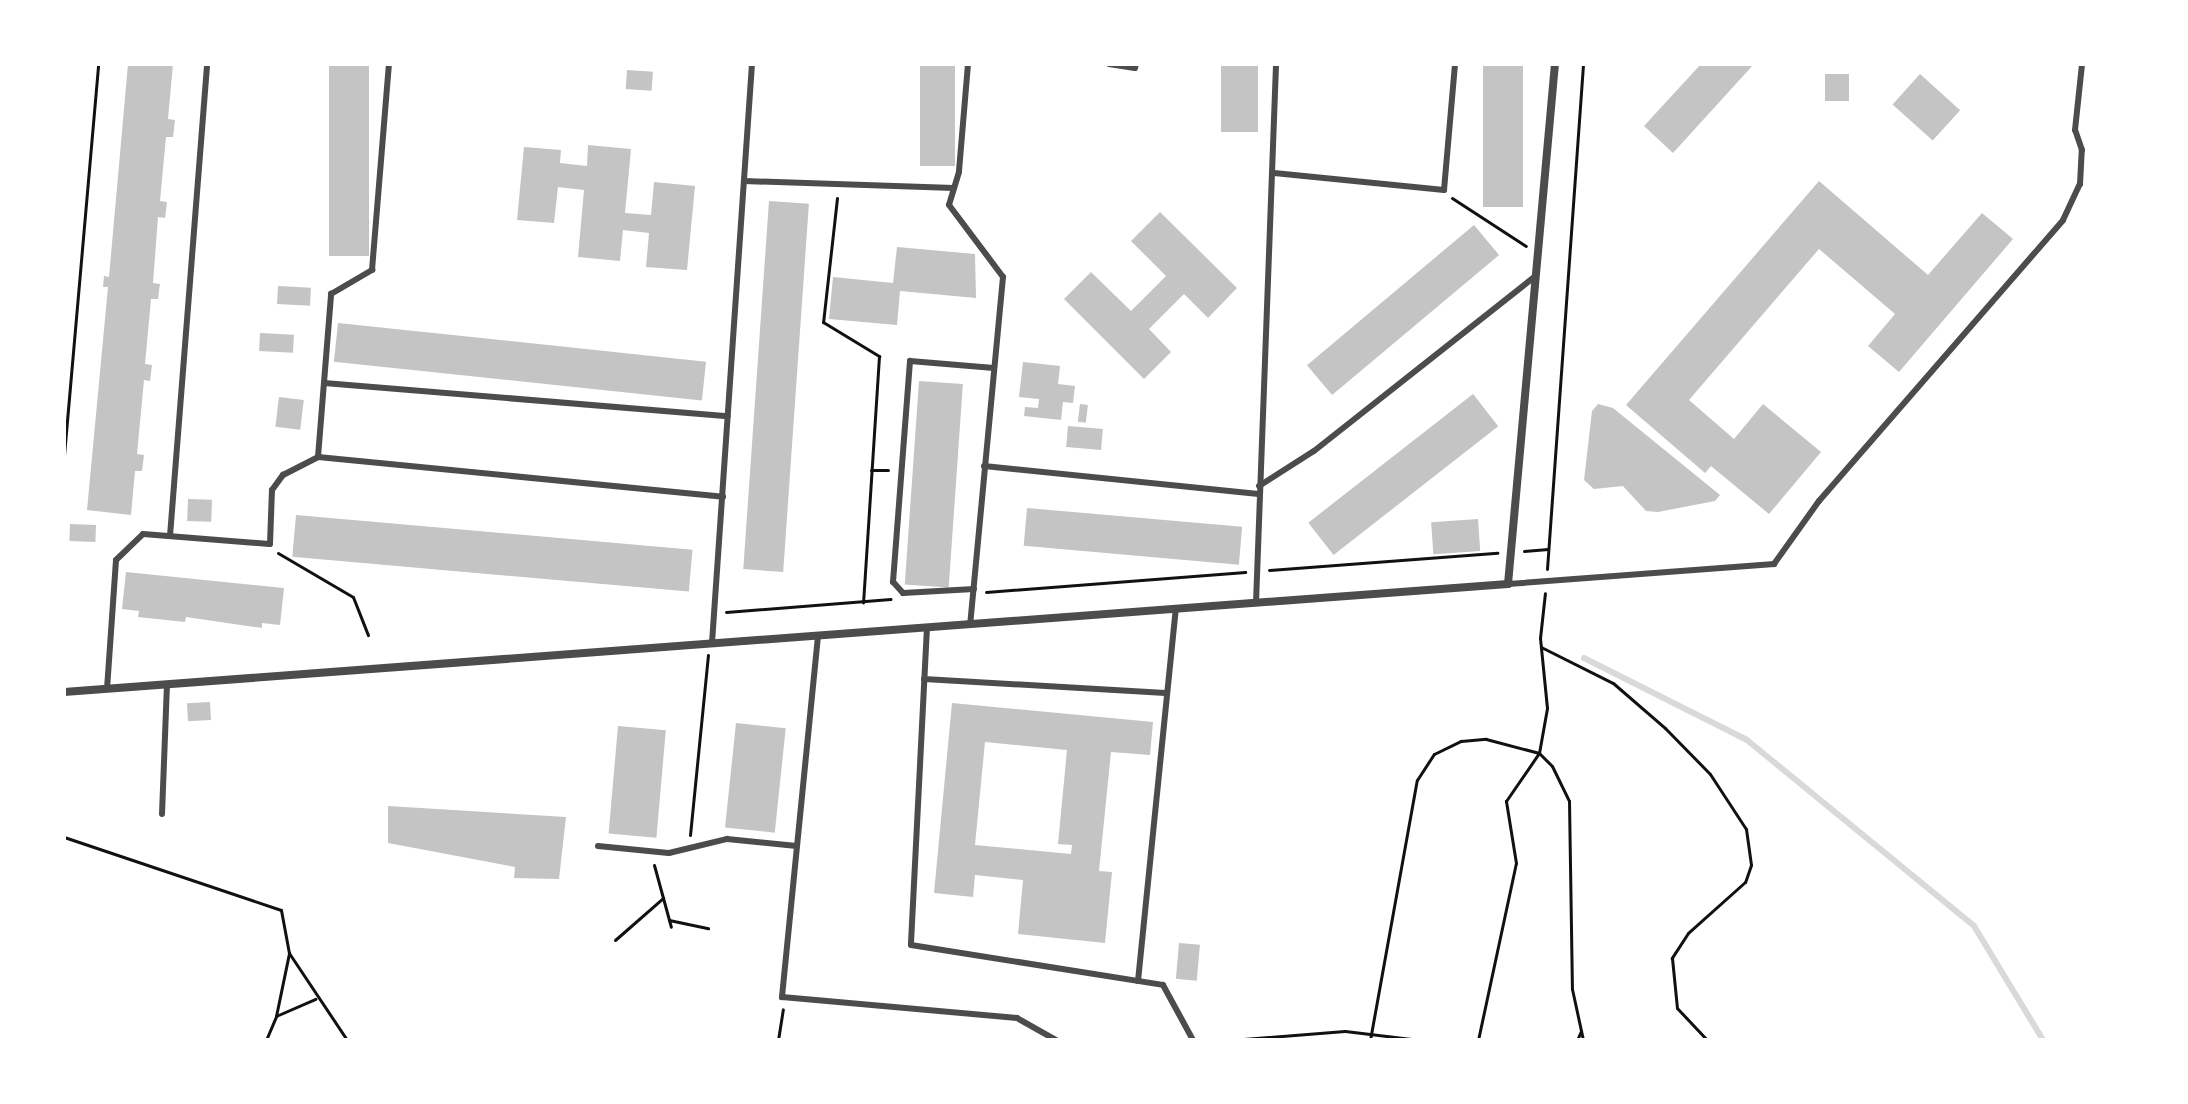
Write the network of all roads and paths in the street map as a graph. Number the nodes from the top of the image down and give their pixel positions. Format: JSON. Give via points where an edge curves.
{"nodes":[{"id":1,"x":98,"y":64,"type":"edge"},
{"id":2,"x":207,"y":64,"type":"edge"},
{"id":3,"x":389,"y":64,"type":"edge"},
{"id":4,"x":752,"y":64,"type":"edge"},
{"id":5,"x":968,"y":64,"type":"edge"},
{"id":6,"x":1109,"y":64,"type":"edge"},
{"id":7,"x":1136,"y":64,"type":"edge"},
{"id":8,"x":1276,"y":64,"type":"edge"},
{"id":9,"x":1455,"y":64,"type":"edge"},
{"id":10,"x":1555,"y":64,"type":"edge"},
{"id":11,"x":1583,"y":64,"type":"edge"},
{"id":12,"x":2082,"y":64,"type":"edge"},
{"id":13,"x":1274,"y":173,"type":"junction"},
{"id":14,"x":744,"y":181,"type":"junction"},
{"id":15,"x":838,"y":184,"type":"junction"},
{"id":16,"x":954,"y":188,"type":"junction"},
{"id":17,"x":1444,"y":190,"type":"junction"},
{"id":18,"x":1537,"y":253,"type":"junction"},
{"id":19,"x":1534,"y":277,"type":"junction"},
{"id":20,"x":994,"y":368,"type":"junction"},
{"id":21,"x":324,"y":383,"type":"junction"},
{"id":22,"x":728,"y":416,"type":"junction"},
{"id":23,"x":64,"y":455,"type":"edge"},
{"id":24,"x":318,"y":457,"type":"junction"},
{"id":25,"x":984,"y":466,"type":"junction"},
{"id":26,"x":871,"y":470,"type":"junction"},
{"id":27,"x":902,"y":471,"type":"junction"},
{"id":28,"x":1259,"y":490,"type":"junction"},
{"id":29,"x":723,"y":497,"type":"junction"},
{"id":30,"x":170,"y":536,"type":"junction"},
{"id":31,"x":260,"y":543,"type":"junction"},
{"id":32,"x":1549,"y":549,"type":"junction"},
{"id":33,"x":1510,"y":552,"type":"junction"},
{"id":34,"x":1256,"y":571,"type":"junction"},
{"id":35,"x":1546,"y":581,"type":"junction"},
{"id":36,"x":1508,"y":584,"type":"junction"},
{"id":37,"x":973,"y":591,"type":"junction"},
{"id":38,"x":904,"y":598,"type":"dead end"},
{"id":39,"x":863,"y":602,"type":"junction"},
{"id":40,"x":1256,"y":603,"type":"junction"},
{"id":41,"x":1176,"y":609,"type":"junction"},
{"id":42,"x":715,"y":613,"type":"junction"},
{"id":43,"x":970,"y":624,"type":"junction"},
{"id":44,"x":927,"y":627,"type":"junction"},
{"id":45,"x":368,"y":635,"type":"dead end"},
{"id":46,"x":818,"y":636,"type":"junction"},
{"id":47,"x":711,"y":644,"type":"junction"},
{"id":48,"x":1541,"y":647,"type":"junction"},
{"id":49,"x":924,"y":679,"type":"junction"},
{"id":50,"x":167,"y":684,"type":"junction"},
{"id":51,"x":107,"y":689,"type":"junction"},
{"id":52,"x":64,"y":692,"type":"edge"},
{"id":53,"x":1166,"y":693,"type":"junction"},
{"id":54,"x":1539,"y":753,"type":"junction"},
{"id":55,"x":162,"y":814,"type":"dead end"},
{"id":56,"x":64,"y":837,"type":"edge"},
{"id":57,"x":598,"y":846,"type":"dead end"},
{"id":58,"x":797,"y":846,"type":"junction"},
{"id":59,"x":689,"y":848,"type":"junction"},
{"id":60,"x":650,"y":851,"type":"junction"},
{"id":61,"x":663,"y":898,"type":"junction"},
{"id":62,"x":669,"y":920,"type":"junction"},
{"id":63,"x":671,"y":927,"type":"dead end"},
{"id":64,"x":708,"y":928,"type":"dead end"},
{"id":65,"x":615,"y":940,"type":"dead end"},
{"id":66,"x":289,"y":953,"type":"junction"},
{"id":67,"x":1138,"y":981,"type":"junction"},
{"id":68,"x":782,"y":997,"type":"junction"},
{"id":69,"x":315,"y":999,"type":"junction"},
{"id":70,"x":276,"y":1016,"type":"junction"},
{"id":71,"x":1581,"y":1031,"type":"junction"},
{"id":72,"x":1369,"y":1033,"type":"junction"},
{"id":73,"x":266,"y":1040,"type":"edge"},
{"id":74,"x":347,"y":1040,"type":"edge"},
{"id":75,"x":778,"y":1040,"type":"edge"},
{"id":76,"x":1056,"y":1040,"type":"edge"},
{"id":77,"x":1193,"y":1040,"type":"edge"},
{"id":78,"x":1231,"y":1040,"type":"edge"},
{"id":79,"x":1370,"y":1040,"type":"edge"},
{"id":80,"x":1419,"y":1040,"type":"edge"},
{"id":81,"x":1478,"y":1040,"type":"edge"},
{"id":82,"x":1577,"y":1040,"type":"edge"},
{"id":83,"x":1583,"y":1040,"type":"edge"},
{"id":84,"x":1707,"y":1040,"type":"edge"}],
"edges":[{"from":1,"to":23,"type":"path"},
{"from":2,"to":30,"type":"lane"},
{"from":3,"to":21,"type":"lane","via":[[372,270],[331,294]]},
{"from":4,"to":14,"type":"lane"},
{"from":5,"to":16,"type":"lane"},
{"from":6,"to":7,"type":"lane"},
{"from":8,"to":13,"type":"lane"},
{"from":9,"to":17,"type":"lane"},
{"from":10,"to":18,"type":"street"},
{"from":11,"to":32,"type":"path"},
{"from":12,"to":35,"type":"lane","via":[[2075,130],[2082,150],[2080,184],[2063,220],[1819,501],[1774,564]]},
{"from":13,"to":17,"type":"lane"},
{"from":13,"to":28,"type":"lane"},
{"from":14,"to":15,"type":"lane"},
{"from":14,"to":22,"type":"lane"},
{"from":15,"to":16,"type":"lane"},
{"from":15,"to":26,"type":"path","via":[[823,322],[879,356]]},
{"from":16,"to":20,"type":"lane","via":[[949,205],[1003,277]]},
{"from":17,"to":18,"type":"path","via":[[1467,212]]},
{"from":18,"to":19,"type":"street"},
{"from":19,"to":28,"type":"lane"},
{"from":19,"to":33,"type":"street"},
{"from":20,"to":25,"type":"lane"},
{"from":20,"to":27,"type":"lane","via":[[910,361]]},
{"from":21,"to":22,"type":"lane"},
{"from":21,"to":24,"type":"lane"},
{"from":22,"to":29,"type":"lane"},
{"from":24,"to":29,"type":"lane"},
{"from":24,"to":31,"type":"lane","via":[[283,475],[272,490],[270,544]]},
{"from":25,"to":28,"type":"lane"},
{"from":25,"to":37,"type":"lane"},
{"from":26,"to":27,"type":"path"},
{"from":26,"to":39,"type":"path"},
{"from":27,"to":37,"type":"lane","via":[[896,589]]},
{"from":28,"to":34,"type":"lane"},
{"from":29,"to":42,"type":"lane"},
{"from":30,"to":31,"type":"lane"},
{"from":30,"to":51,"type":"lane","via":[[143,534],[116,560]]},
{"from":31,"to":45,"type":"path","via":[[353,597]]},
{"from":32,"to":33,"type":"path"},
{"from":32,"to":35,"type":"path"},
{"from":33,"to":34,"type":"path"},
{"from":33,"to":36,"type":"street"},
{"from":34,"to":37,"type":"path"},
{"from":34,"to":40,"type":"lane"},
{"from":35,"to":36,"type":"lane"},
{"from":35,"to":48,"type":"path"},
{"from":36,"to":40,"type":"street"},
{"from":37,"to":43,"type":"lane"},
{"from":38,"to":39,"type":"path"},
{"from":39,"to":42,"type":"path"},
{"from":40,"to":41,"type":"street"},
{"from":41,"to":43,"type":"street"},
{"from":41,"to":53,"type":"lane"},
{"from":42,"to":47,"type":"lane"},
{"from":43,"to":44,"type":"street"},
{"from":44,"to":46,"type":"street"},
{"from":44,"to":49,"type":"lane"},
{"from":46,"to":47,"type":"street"},
{"from":46,"to":58,"type":"lane"},
{"from":47,"to":50,"type":"street"},
{"from":47,"to":59,"type":"path"},
{"from":48,"to":54,"type":"path","via":[[1547,708]]},
{"from":48,"to":84,"type":"path","via":[[1613,683],[1665,728],[1710,774],[1746,829],[1751,865],[1745,882],[1688,933],[1672,958],[1677,1008]]},
{"from":49,"to":53,"type":"lane"},
{"from":49,"to":67,"type":"lane","via":[[911,945]]},
{"from":50,"to":51,"type":"street"},
{"from":50,"to":55,"type":"lane"},
{"from":51,"to":52,"type":"street"},
{"from":53,"to":67,"type":"lane"},
{"from":54,"to":71,"type":"path","via":[[1552,766],[1569,801],[1572,989]]},
{"from":54,"to":72,"type":"path","via":[[1509,741],[1461,741],[1434,754],[1417,780]]},
{"from":54,"to":81,"type":"path","via":[[1506,801],[1516,863]]},
{"from":56,"to":66,"type":"path","via":[[272,904],[287,921]]},
{"from":57,"to":60,"type":"lane"},
{"from":58,"to":59,"type":"lane","via":[[727,839]]},
{"from":58,"to":68,"type":"lane"},
{"from":59,"to":60,"type":"lane"},
{"from":60,"to":61,"type":"path"},
{"from":61,"to":62,"type":"path"},
{"from":61,"to":65,"type":"path"},
{"from":62,"to":63,"type":"path"},
{"from":62,"to":64,"type":"path"},
{"from":66,"to":69,"type":"path"},
{"from":66,"to":70,"type":"path"},
{"from":67,"to":77,"type":"lane","via":[[1163,985]]},
{"from":68,"to":75,"type":"path","via":[[784,1024]]},
{"from":68,"to":76,"type":"lane","via":[[1017,1018]]},
{"from":69,"to":70,"type":"path"},
{"from":69,"to":74,"type":"path"},
{"from":70,"to":73,"type":"path"},
{"from":71,"to":82,"type":"path"},
{"from":71,"to":83,"type":"path"},
{"from":72,"to":78,"type":"path","via":[[1285,1032]]},
{"from":72,"to":79,"type":"path"},
{"from":72,"to":80,"type":"path"}]}
